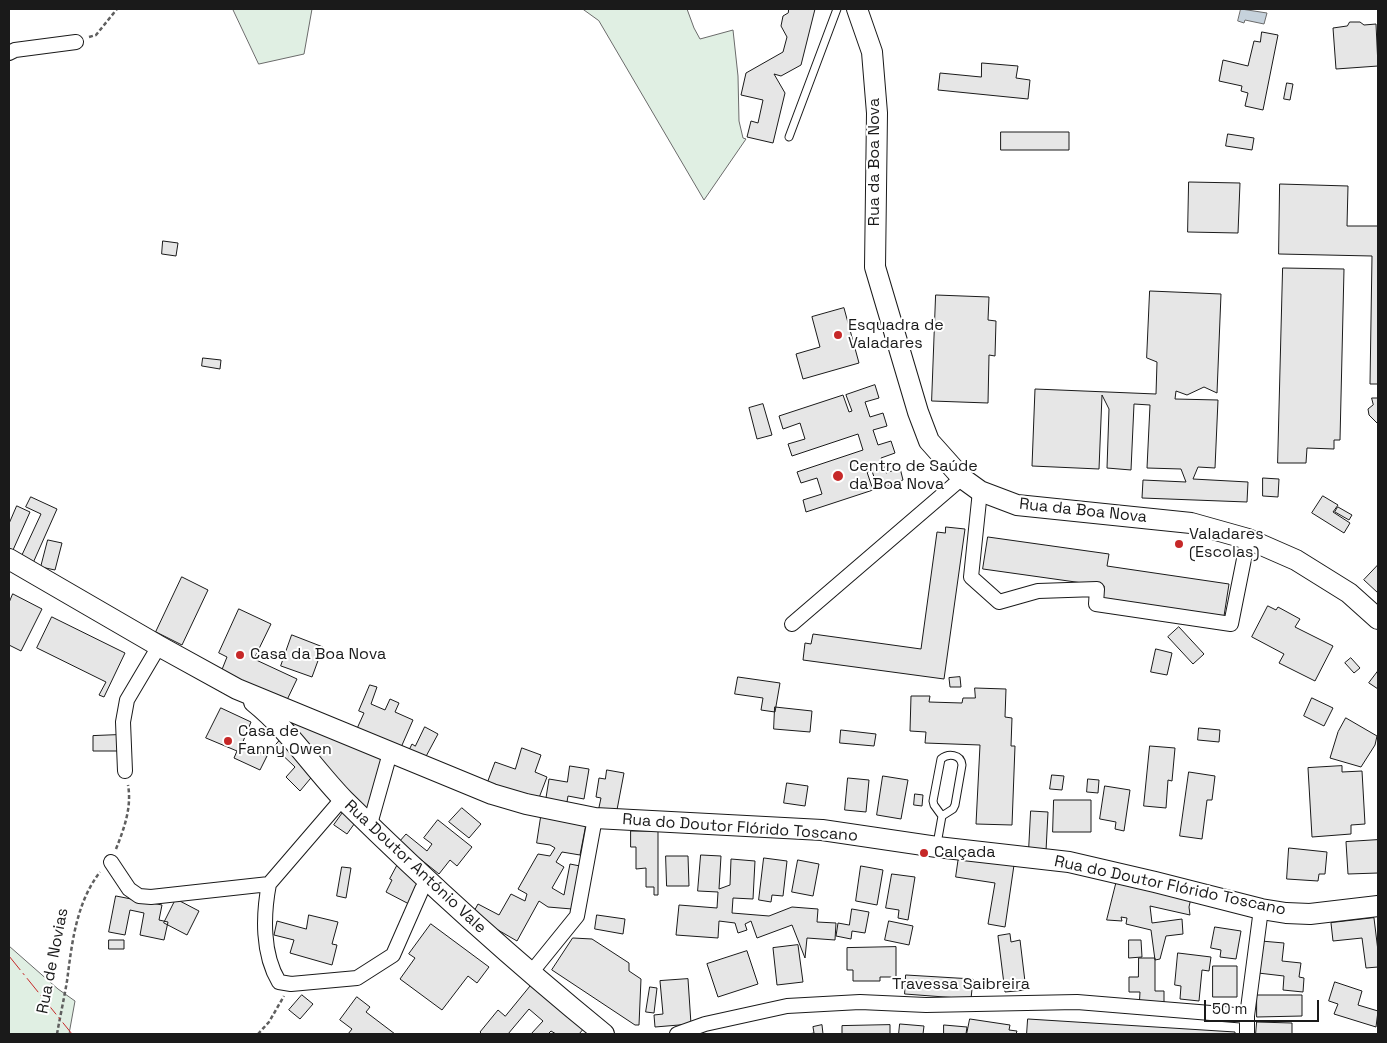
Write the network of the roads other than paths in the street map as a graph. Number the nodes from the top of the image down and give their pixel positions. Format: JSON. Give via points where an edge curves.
{"nodes":[{"id":1,"x":837,"y":9,"type":"edge"},
{"id":2,"x":857,"y":9,"type":"edge"},
{"id":3,"x":76,"y":42,"type":"road end"},
{"id":4,"x":9,"y":53,"type":"edge"},
{"id":5,"x":790,"y":137,"type":"dead end"},
{"id":6,"x":962,"y":478,"type":"junction"},
{"id":7,"x":980,"y":491,"type":"junction"},
{"id":8,"x":1248,"y":539,"type":"junction"},
{"id":9,"x":9,"y":558,"type":"edge"},
{"id":10,"x":1378,"y":619,"type":"edge"},
{"id":11,"x":792,"y":624,"type":"dead end"},
{"id":12,"x":159,"y":646,"type":"junction"},
{"id":13,"x":237,"y":689,"type":"junction"},
{"id":14,"x":390,"y":753,"type":"junction"},
{"id":15,"x":125,"y":771,"type":"road end"},
{"id":16,"x":342,"y":798,"type":"junction"},
{"id":17,"x":942,"y":816,"type":"junction"},
{"id":18,"x":595,"y":818,"type":"junction"},
{"id":19,"x":370,"y":824,"type":"junction"},
{"id":20,"x":937,"y":847,"type":"junction"},
{"id":21,"x":110,"y":862,"type":"road end"},
{"id":22,"x":428,"y":881,"type":"junction"},
{"id":23,"x":269,"y":884,"type":"junction"},
{"id":24,"x":1378,"y":906,"type":"edge"},
{"id":25,"x":1261,"y":909,"type":"junction"},
{"id":26,"x":530,"y":974,"type":"junction"},
{"id":27,"x":1247,"y":1016,"type":"junction"},
{"id":28,"x":604,"y":1034,"type":"edge"},
{"id":29,"x":677,"y":1034,"type":"edge"},
{"id":30,"x":1247,"y":1034,"type":"edge"}],
"edges":[{"from":1,"to":5,"type":"lane"},
{"from":2,"to":6,"type":"street","name":"Rua da Boa Nova","via":[[872,52],[877,113],[875,266],[929,441]]},
{"from":3,"to":4,"type":"street"},
{"from":6,"to":7,"type":"street","name":"Rua da Boa Nova"},
{"from":6,"to":11,"type":"street"},
{"from":7,"to":8,"type":"street","name":"Rua da Boa Nova","via":[[1017,505],[1191,523]]},
{"from":7,"to":8,"type":"street","via":[[971,577],[999,602],[1038,591],[1097,589],[1096,604],[1231,624]]},
{"from":8,"to":10,"type":"street","name":"Rua da Boa Nova","via":[[1296,560],[1349,593]]},
{"from":9,"to":12,"type":"street"},
{"from":12,"to":13,"type":"street"},
{"from":12,"to":15,"type":"street","via":[[127,700],[123,722]]},
{"from":13,"to":14,"type":"street","name":"Rua do Doutor Flórido Toscano"},
{"from":13,"to":16,"type":"street","name":"Rua Doutor António Vale","via":[[270,715]]},
{"from":14,"to":18,"type":"street","name":"Rua do Doutor Flórido Toscano","via":[[510,800]]},
{"from":14,"to":19,"type":"street"},
{"from":16,"to":19,"type":"street","name":"Rua Doutor António Vale"},
{"from":16,"to":23,"type":"street"},
{"from":17,"to":17,"type":"lane","via":[[955,805],[962,765],[962,761],[950,755],[940,759],[934,797],[934,805]]},
{"from":17,"to":20,"type":"lane"},
{"from":18,"to":20,"type":"street","name":"Rua do Doutor Flórido Toscano","via":[[822,830]]},
{"from":18,"to":26,"type":"street","via":[[578,916]]},
{"from":19,"to":22,"type":"street","name":"Rua Doutor António Vale"},
{"from":20,"to":25,"type":"street","name":"Rua do Doutor Flórido Toscano","via":[[1069,862]]},
{"from":21,"to":23,"type":"street","via":[[129,889],[139,896]]},
{"from":22,"to":23,"type":"street","via":[[393,955],[357,978],[291,984],[279,982],[266,944]]},
{"from":22,"to":26,"type":"street","name":"Rua Doutor António Vale"},
{"from":24,"to":25,"type":"street","name":"Rua do Doutor Flórido Toscano","via":[[1310,914]]},
{"from":25,"to":27,"type":"street"},
{"from":26,"to":28,"type":"street","name":"Rua Doutor António Vale"},
{"from":27,"to":29,"type":"street","name":"Travessa Saibreira","via":[[1077,1002],[926,1005],[860,1002],[787,1006],[705,1024]]},
{"from":27,"to":30,"type":"street"}]}
